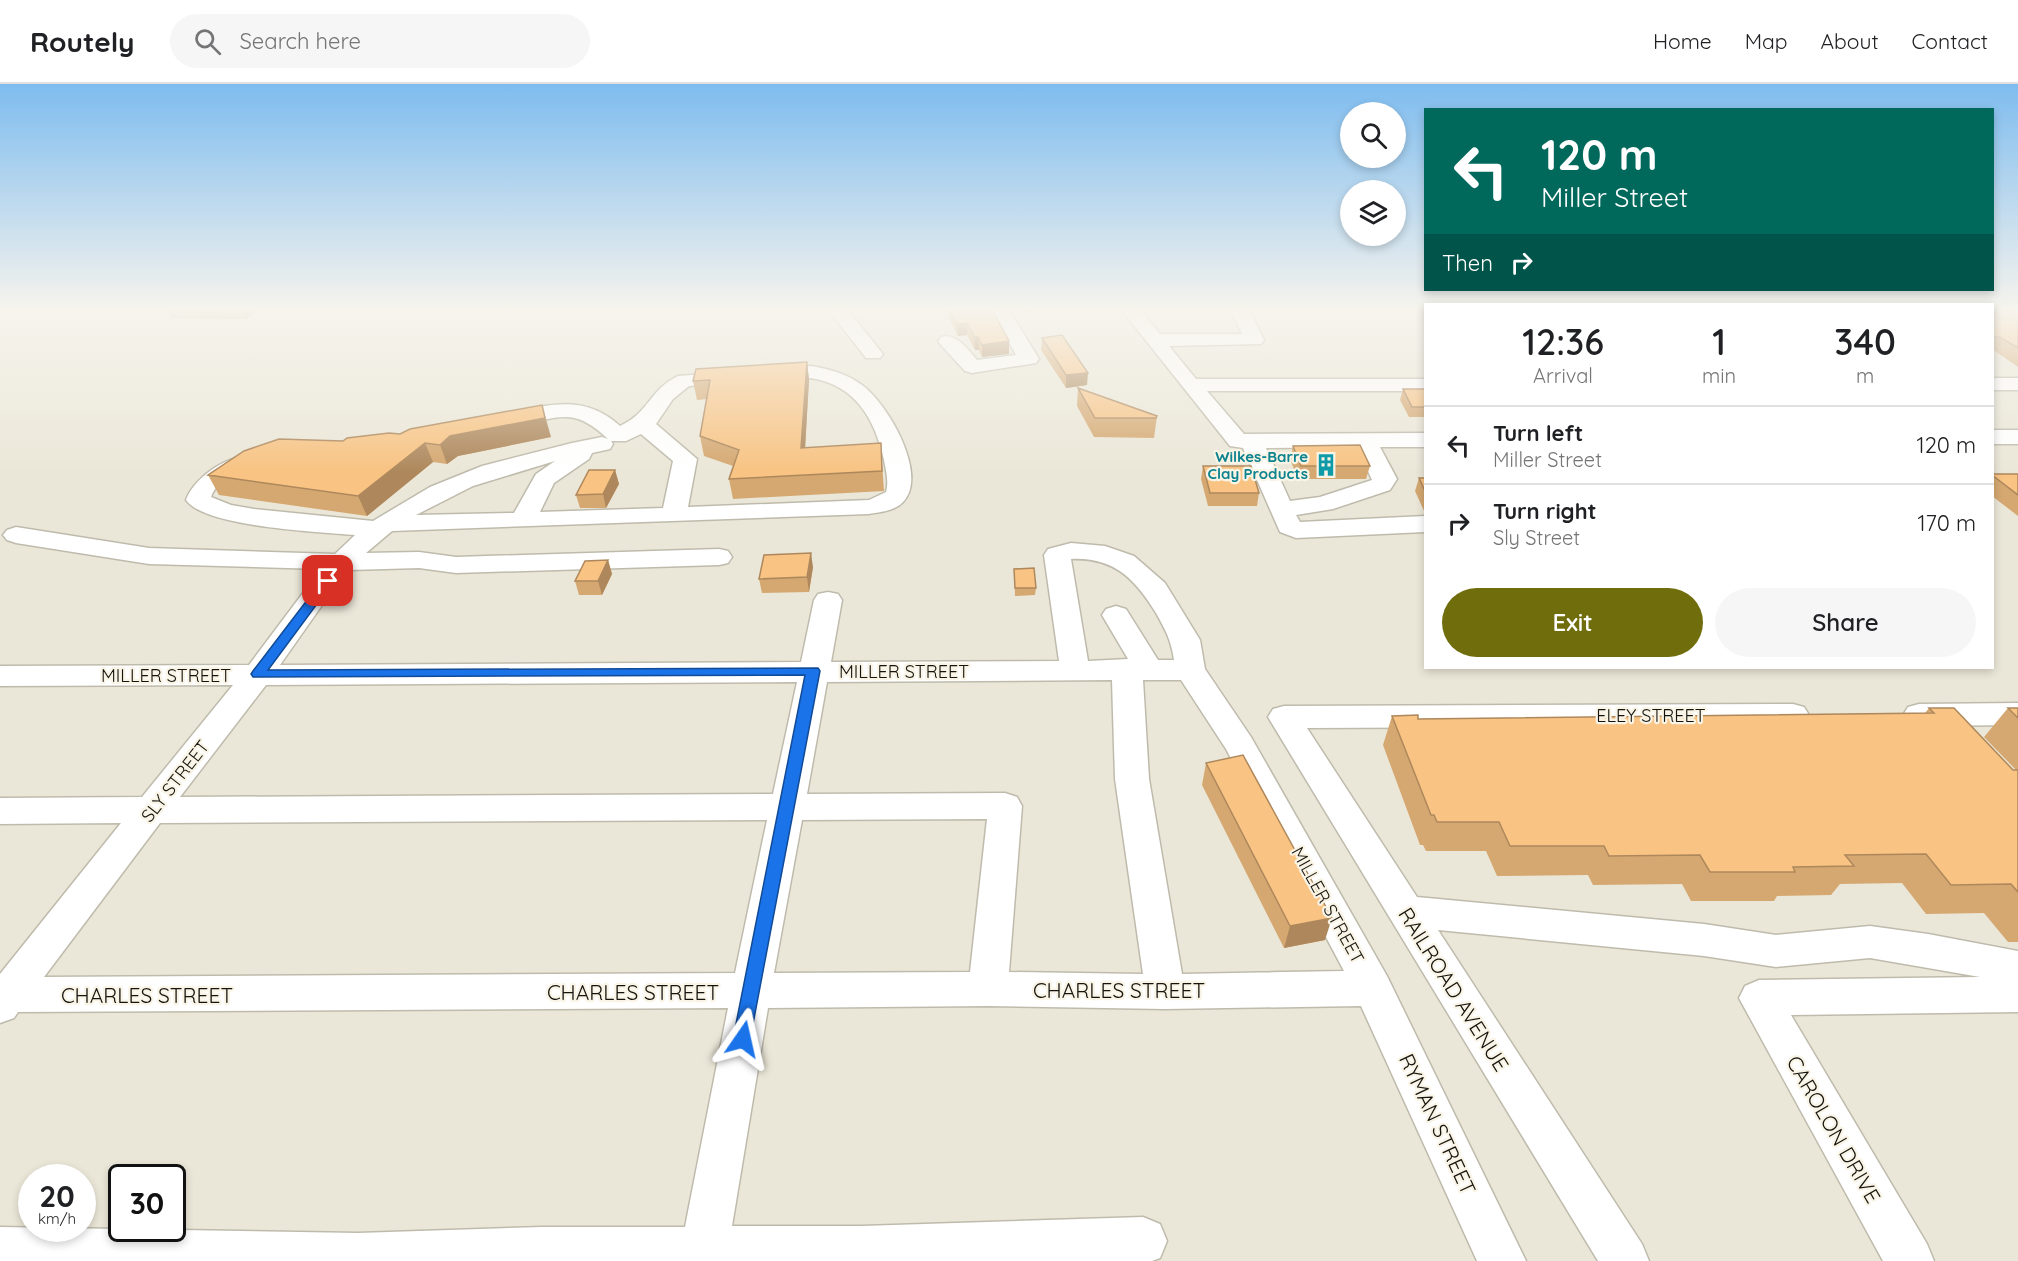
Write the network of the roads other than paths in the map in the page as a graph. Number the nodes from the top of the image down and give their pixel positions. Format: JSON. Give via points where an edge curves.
{"nodes":[{"id":1,"x":968,"y":363,"type":"edge"},
{"id":2,"x":1001,"y":363,"type":"edge"},
{"id":3,"x":1173,"y":363,"type":"edge"},
{"id":4,"x":1994,"y":384,"type":"edge"},
{"id":5,"x":2018,"y":384,"type":"edge"},
{"id":6,"x":1190,"y":385,"type":"junction"},
{"id":7,"x":1424,"y":385,"type":"edge"},
{"id":8,"x":643,"y":424,"type":"junction"},
{"id":9,"x":478,"y":427,"type":"edge"},
{"id":10,"x":1994,"y":437,"type":"edge"},
{"id":11,"x":2018,"y":437,"type":"edge"},
{"id":12,"x":610,"y":440,"type":"junction"},
{"id":13,"x":1365,"y":440,"type":"junction"},
{"id":14,"x":1239,"y":443,"type":"junction"},
{"id":15,"x":1422,"y":444,"type":"edge"},
{"id":16,"x":267,"y":455,"type":"edge"},
{"id":17,"x":1282,"y":510,"type":"junction"},
{"id":18,"x":674,"y":515,"type":"junction"},
{"id":19,"x":523,"y":520,"type":"junction"},
{"id":20,"x":1424,"y":524,"type":"edge"},
{"id":21,"x":382,"y":526,"type":"junction"},
{"id":22,"x":16,"y":535,"type":"dead end"},
{"id":23,"x":719,"y":557,"type":"dead end"},
{"id":24,"x":345,"y":559,"type":"junction"},
{"id":25,"x":828,"y":600,"type":"dead end"},
{"id":26,"x":1116,"y":615,"type":"dead end"},
{"id":27,"x":1075,"y":670,"type":"junction"},
{"id":28,"x":1138,"y":670,"type":"junction"},
{"id":29,"x":1190,"y":670,"type":"junction"},
{"id":30,"x":813,"y":671,"type":"junction"},
{"id":31,"x":258,"y":674,"type":"junction"},
{"id":32,"x":0,"y":676,"type":"edge"},
{"id":33,"x":2018,"y":714,"type":"edge"},
{"id":34,"x":1827,"y":715,"type":"edge"},
{"id":35,"x":1886,"y":715,"type":"edge"},
{"id":36,"x":1284,"y":717,"type":"joint"},
{"id":37,"x":788,"y":807,"type":"junction"},
{"id":38,"x":0,"y":811,"type":"edge"},
{"id":39,"x":151,"y":811,"type":"junction"},
{"id":40,"x":1405,"y":911,"type":"junction"},
{"id":41,"x":2018,"y":968,"type":"edge"},
{"id":42,"x":1373,"y":987,"type":"junction"},
{"id":43,"x":988,"y":989,"type":"junction"},
{"id":44,"x":752,"y":992,"type":"junction"},
{"id":45,"x":1165,"y":992,"type":"junction"},
{"id":46,"x":2018,"y":994,"type":"edge"},
{"id":47,"x":2,"y":998,"type":"edge"},
{"id":48,"x":1143,"y":1241,"type":"dead end"},
{"id":49,"x":0,"y":1251,"type":"edge"},
{"id":50,"x":982,"y":1254,"type":"edge"},
{"id":51,"x":703,"y":1256,"type":"edge"},
{"id":52,"x":1502,"y":1261,"type":"edge"},
{"id":53,"x":1625,"y":1261,"type":"edge"},
{"id":54,"x":1910,"y":1261,"type":"edge"}],
"edges":[{"from":1,"to":2,"type":"street","via":[[972,367]]},
{"from":3,"to":6,"type":"street"},
{"from":4,"to":5,"type":"street"},
{"from":6,"to":7,"type":"street"},
{"from":6,"to":14,"type":"street","via":[[1210,416]]},
{"from":8,"to":12,"type":"street"},
{"from":8,"to":18,"type":"street","via":[[685,459]]},
{"from":8,"to":18,"type":"street","via":[[654,414],[667,390],[685,380],[811,372],[841,379],[872,406],[886,427],[901,485],[889,502],[869,507]]},
{"from":9,"to":12,"type":"street","via":[[575,410],[596,417]]},
{"from":10,"to":11,"type":"street"},
{"from":12,"to":19,"type":"street","via":[[550,473]]},
{"from":12,"to":21,"type":"street","name":"SLY STREET","via":[[483,472]]},
{"from":13,"to":14,"type":"street"},
{"from":13,"to":15,"type":"street"},
{"from":13,"to":17,"type":"street","via":[[1385,479],[1382,485],[1324,504]]},
{"from":14,"to":17,"type":"street"},
{"from":16,"to":21,"type":"street","via":[[213,479],[198,500],[227,512]]},
{"from":17,"to":20,"type":"street","via":[[1289,527],[1296,530]]},
{"from":18,"to":19,"type":"street"},
{"from":19,"to":21,"type":"street"},
{"from":21,"to":24,"type":"street","name":"SLY STREET"},
{"from":22,"to":24,"type":"street","via":[[136,555]]},
{"from":23,"to":24,"type":"street","via":[[456,565]]},
{"from":24,"to":31,"type":"street","name":"SLY STREET"},
{"from":25,"to":30,"type":"street"},
{"from":26,"to":28,"type":"street"},
{"from":27,"to":28,"type":"street","name":"MILLER STREET"},
{"from":27,"to":29,"type":"street","via":[[1057,555],[1071,551],[1096,552],[1125,562],[1151,583],[1186,640]]},
{"from":27,"to":30,"type":"street","name":"MILLER STREET"},
{"from":28,"to":29,"type":"street","name":"MILLER STREET"},
{"from":28,"to":45,"type":"street","via":[[1132,778]]},
{"from":29,"to":42,"type":"street","name":"MILLER STREET","via":[[1239,745]]},
{"from":30,"to":31,"type":"street","name":"MILLER STREET"},
{"from":30,"to":37,"type":"street"},
{"from":31,"to":32,"type":"street","name":"MILLER STREET"},
{"from":31,"to":39,"type":"street","name":"SLY STREET"},
{"from":33,"to":35,"type":"street"},
{"from":34,"to":36,"type":"street","name":"ELEY STREET"},
{"from":36,"to":40,"type":"street","name":"RAILROAD AVENUE"},
{"from":37,"to":39,"type":"street"},
{"from":37,"to":43,"type":"street","via":[[1005,806]]},
{"from":37,"to":44,"type":"street"},
{"from":38,"to":39,"type":"street"},
{"from":39,"to":47,"type":"street","name":"SLY STREET"},
{"from":40,"to":41,"type":"street","via":[[1704,940],[1776,951],[1870,942]]},
{"from":40,"to":53,"type":"street","name":"RAILROAD AVENUE"},
{"from":42,"to":45,"type":"street","name":"CHARLES STREET"},
{"from":42,"to":52,"type":"street","name":"RYMAN STREET"},
{"from":43,"to":44,"type":"street","name":"CHARLES STREET"},
{"from":43,"to":45,"type":"street","name":"CHARLES STREET"},
{"from":44,"to":47,"type":"street","name":"CHARLES STREET"},
{"from":44,"to":51,"type":"street"},
{"from":46,"to":54,"type":"street","name":"CAROLON DRIVE","via":[[1759,998]]},
{"from":48,"to":50,"type":"street"},
{"from":49,"to":51,"type":"street","via":[[358,1257],[542,1251]]},
{"from":50,"to":51,"type":"street"}]}
